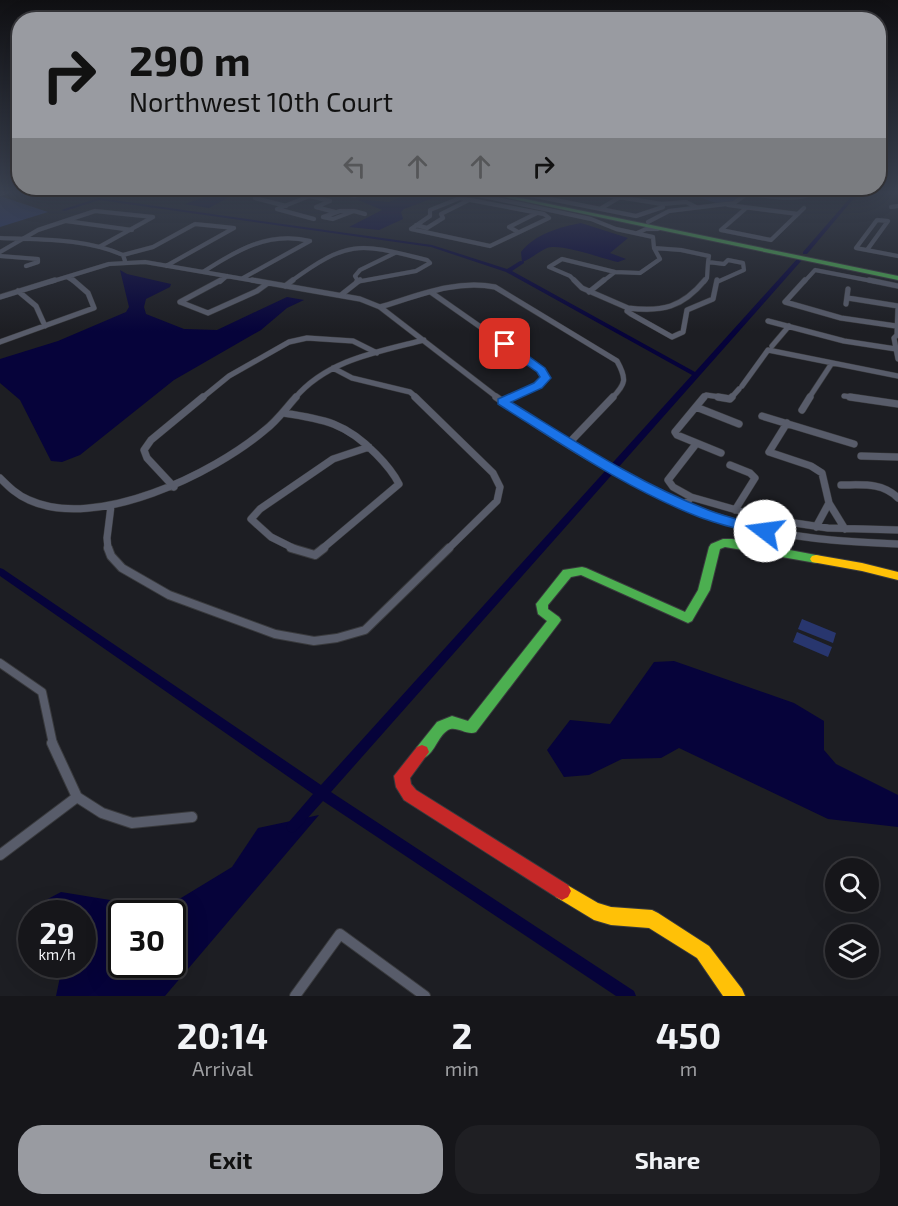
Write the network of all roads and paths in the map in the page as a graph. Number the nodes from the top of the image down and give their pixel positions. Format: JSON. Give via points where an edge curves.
{"nodes":[{"id":1,"x":25,"y":237,"type":"edge"},
{"id":2,"x":117,"y":237,"type":"edge"},
{"id":3,"x":170,"y":237,"type":"edge"},
{"id":4,"x":215,"y":237,"type":"edge"},
{"id":5,"x":270,"y":237,"type":"edge"},
{"id":6,"x":290,"y":237,"type":"edge"},
{"id":7,"x":444,"y":237,"type":"edge"},
{"id":8,"x":508,"y":237,"type":"edge"},
{"id":9,"x":655,"y":237,"type":"edge"},
{"id":10,"x":679,"y":237,"type":"edge"},
{"id":11,"x":738,"y":237,"type":"edge"},
{"id":12,"x":752,"y":237,"type":"edge"},
{"id":13,"x":774,"y":237,"type":"edge"},
{"id":14,"x":866,"y":237,"type":"edge"},
{"id":15,"x":877,"y":237,"type":"edge"},
{"id":16,"x":0,"y":238,"type":"edge"},
{"id":17,"x":22,"y":239,"type":"junction"},
{"id":18,"x":99,"y":247,"type":"junction"},
{"id":19,"x":654,"y":248,"type":"junction"},
{"id":20,"x":867,"y":250,"type":"junction"},
{"id":21,"x":395,"y":253,"type":"junction"},
{"id":22,"x":0,"y":254,"type":"edge"},
{"id":23,"x":898,"y":256,"type":"edge"},
{"id":24,"x":124,"y":258,"type":"junction"},
{"id":25,"x":708,"y":262,"type":"junction"},
{"id":26,"x":26,"y":266,"type":"dead end"},
{"id":27,"x":166,"y":266,"type":"junction"},
{"id":28,"x":203,"y":272,"type":"junction"},
{"id":29,"x":615,"y":272,"type":"junction"},
{"id":30,"x":898,"y":273,"type":"edge"},
{"id":31,"x":226,"y":276,"type":"junction"},
{"id":32,"x":67,"y":277,"type":"junction"},
{"id":33,"x":243,"y":278,"type":"junction"},
{"id":34,"x":898,"y":278,"type":"edge"},
{"id":35,"x":357,"y":281,"type":"junction"},
{"id":36,"x":268,"y":283,"type":"junction"},
{"id":37,"x":285,"y":286,"type":"junction"},
{"id":38,"x":898,"y":286,"type":"edge"},
{"id":39,"x":848,"y":289,"type":"dead end"},
{"id":40,"x":18,"y":291,"type":"junction"},
{"id":41,"x":589,"y":292,"type":"junction"},
{"id":42,"x":432,"y":293,"type":"junction"},
{"id":43,"x":341,"y":295,"type":"junction"},
{"id":44,"x":0,"y":297,"type":"edge"},
{"id":45,"x":380,"y":307,"type":"junction"},
{"id":46,"x":898,"y":307,"type":"edge"},
{"id":47,"x":628,"y":308,"type":"junction"},
{"id":48,"x":768,"y":321,"type":"dead end"},
{"id":49,"x":45,"y":326,"type":"junction"},
{"id":50,"x":789,"y":326,"type":"junction"},
{"id":51,"x":896,"y":326,"type":"junction"},
{"id":52,"x":896,"y":338,"type":"edge"},
{"id":53,"x":424,"y":340,"type":"junction"},
{"id":54,"x":0,"y":342,"type":"edge"},
{"id":55,"x":772,"y":346,"type":"dead end"},
{"id":56,"x":896,"y":349,"type":"junction"},
{"id":57,"x":377,"y":353,"type":"junction"},
{"id":58,"x":898,"y":359,"type":"edge"},
{"id":59,"x":832,"y":363,"type":"junction"},
{"id":60,"x":333,"y":368,"type":"junction"},
{"id":61,"x":898,"y":376,"type":"edge"},
{"id":62,"x":844,"y":396,"type":"dead end"},
{"id":63,"x":502,"y":402,"type":"junction"},
{"id":64,"x":898,"y":404,"type":"edge"},
{"id":65,"x":696,"y":407,"type":"junction"},
{"id":66,"x":802,"y":410,"type":"dead end"},
{"id":67,"x":283,"y":413,"type":"junction"},
{"id":68,"x":762,"y":416,"type":"dead end"},
{"id":69,"x":787,"y":423,"type":"junction"},
{"id":70,"x":739,"y":424,"type":"dead end"},
{"id":71,"x":569,"y":443,"type":"junction"},
{"id":72,"x":696,"y":444,"type":"junction"},
{"id":73,"x":854,"y":444,"type":"dead end"},
{"id":74,"x":369,"y":447,"type":"junction"},
{"id":75,"x":721,"y":453,"type":"dead end"},
{"id":76,"x":861,"y":456,"type":"dead end"},
{"id":77,"x":898,"y":457,"type":"edge"},
{"id":78,"x":730,"y":465,"type":"dead end"},
{"id":79,"x":0,"y":478,"type":"edge"},
{"id":80,"x":841,"y":485,"type":"dead end"},
{"id":81,"x":174,"y":487,"type":"junction"},
{"id":82,"x":691,"y":497,"type":"junction"},
{"id":83,"x":898,"y":498,"type":"edge"},
{"id":84,"x":829,"y":503,"type":"junction"},
{"id":85,"x":111,"y":506,"type":"junction"},
{"id":86,"x":684,"y":506,"type":"junction"},
{"id":87,"x":50,"y":508,"type":"joint"},
{"id":88,"x":735,"y":510,"type":"junction"},
{"id":89,"x":251,"y":519,"type":"joint"},
{"id":90,"x":816,"y":527,"type":"junction"},
{"id":91,"x":845,"y":529,"type":"junction"},
{"id":92,"x":898,"y":530,"type":"edge"},
{"id":93,"x":884,"y":531,"type":"junction"},
{"id":94,"x":895,"y":544,"type":"edge"},
{"id":95,"x":898,"y":576,"type":"edge"},
{"id":96,"x":0,"y":663,"type":"edge"},
{"id":97,"x":77,"y":797,"type":"junction"},
{"id":98,"x":192,"y":817,"type":"dead end"},
{"id":99,"x":0,"y":855,"type":"edge"},
{"id":100,"x":295,"y":996,"type":"edge"},
{"id":101,"x":425,"y":996,"type":"edge"},
{"id":102,"x":735,"y":996,"type":"edge"}],
"edges":[{"from":1,"to":17,"type":"street"},
{"from":2,"to":18,"type":"street"},
{"from":3,"to":24,"type":"street"},
{"from":4,"to":27,"type":"street"},
{"from":5,"to":28,"type":"street"},
{"from":6,"to":33,"type":"street","via":[[310,241]]},
{"from":7,"to":8,"type":"street","via":[[485,246]]},
{"from":9,"to":19,"type":"street"},
{"from":10,"to":34,"type":"main road"},
{"from":11,"to":30,"type":"main road"},
{"from":12,"to":13,"type":"street"},
{"from":14,"to":20,"type":"street","via":[[856,248]]},
{"from":15,"to":20,"type":"street"},
{"from":16,"to":17,"type":"street"},
{"from":17,"to":18,"type":"street"},
{"from":17,"to":22,"type":"street"},
{"from":18,"to":24,"type":"street"},
{"from":19,"to":25,"type":"street","via":[[709,256]]},
{"from":19,"to":29,"type":"street","via":[[660,259],[641,274]]},
{"from":20,"to":23,"type":"street"},
{"from":21,"to":35,"type":"street","via":[[360,270],[355,276]]},
{"from":21,"to":35,"type":"street","via":[[430,263],[414,271]]},
{"from":21,"to":37,"type":"street","via":[[351,248],[317,264]]},
{"from":22,"to":26,"type":"street","via":[[38,259]]},
{"from":24,"to":27,"type":"street"},
{"from":24,"to":32,"type":"street"},
{"from":25,"to":47,"type":"street","via":[[707,278],[694,294],[678,304],[653,311]]},
{"from":25,"to":47,"type":"street","via":[[743,263],[744,270],[717,280],[713,299],[689,309],[683,332],[672,337],[631,314]]},
{"from":27,"to":28,"type":"street"},
{"from":28,"to":31,"type":"street"},
{"from":29,"to":41,"type":"street"},
{"from":29,"to":41,"type":"street","via":[[562,259],[549,267],[570,276]]},
{"from":31,"to":33,"type":"street"},
{"from":31,"to":36,"type":"street","via":[[180,302],[208,313]]},
{"from":32,"to":40,"type":"street"},
{"from":32,"to":49,"type":"street","via":[[86,289],[94,308]]},
{"from":33,"to":36,"type":"street"},
{"from":35,"to":43,"type":"street"},
{"from":36,"to":37,"type":"street"},
{"from":37,"to":43,"type":"street"},
{"from":38,"to":51,"type":"street","via":[[815,270],[785,302],[841,318]]},
{"from":39,"to":46,"type":"street","via":[[847,301]]},
{"from":40,"to":44,"type":"street"},
{"from":40,"to":49,"type":"street","via":[[36,304]]},
{"from":41,"to":47,"type":"street"},
{"from":42,"to":45,"type":"street"},
{"from":42,"to":63,"type":"street","via":[[542,370],[545,378],[538,385]]},
{"from":42,"to":71,"type":"street","via":[[465,285],[495,287],[617,361],[624,374],[623,387]]},
{"from":43,"to":45,"type":"street"},
{"from":45,"to":53,"type":"street"},
{"from":46,"to":51,"type":"street"},
{"from":48,"to":50,"type":"street"},
{"from":49,"to":54,"type":"street"},
{"from":50,"to":55,"type":"street"},
{"from":50,"to":56,"type":"street","via":[[844,341]]},
{"from":51,"to":52,"type":"street"},
{"from":52,"to":56,"type":"street"},
{"from":53,"to":57,"type":"street"},
{"from":53,"to":63,"type":"street"},
{"from":56,"to":58,"type":"street"},
{"from":57,"to":60,"type":"street"},
{"from":57,"to":81,"type":"street","via":[[357,342],[301,339],[229,376],[144,450]]},
{"from":59,"to":61,"type":"street"},
{"from":59,"to":65,"type":"street","via":[[768,350],[730,399],[706,395]]},
{"from":59,"to":66,"type":"street"},
{"from":60,"to":67,"type":"street","via":[[317,376]]},
{"from":60,"to":85,"type":"street","via":[[352,378],[410,392],[493,473],[500,487],[496,501],[366,630],[341,638],[309,641],[278,636],[172,598],[112,558],[108,539]]},
{"from":62,"to":64,"type":"street"},
{"from":63,"to":71,"type":"street"},
{"from":65,"to":70,"type":"street"},
{"from":65,"to":72,"type":"street","via":[[675,433]]},
{"from":67,"to":74,"type":"street","via":[[334,421],[352,429]]},
{"from":67,"to":81,"type":"street","via":[[254,438]]},
{"from":68,"to":69,"type":"street"},
{"from":69,"to":73,"type":"street"},
{"from":69,"to":84,"type":"street","via":[[769,452],[819,470]]},
{"from":71,"to":86,"type":"street","via":[[630,480]]},
{"from":72,"to":75,"type":"street"},
{"from":72,"to":82,"type":"street","via":[[668,480]]},
{"from":74,"to":89,"type":"street","via":[[333,459]]},
{"from":74,"to":89,"type":"street","via":[[399,484],[315,555],[301,552],[256,528]]},
{"from":76,"to":77,"type":"street"},
{"from":78,"to":88,"type":"street","via":[[750,472],[755,478]]},
{"from":79,"to":87,"type":"street","via":[[20,497]]},
{"from":80,"to":83,"type":"street","via":[[887,488]]},
{"from":81,"to":85,"type":"street"},
{"from":82,"to":86,"type":"street"},
{"from":82,"to":88,"type":"street"},
{"from":84,"to":90,"type":"street"},
{"from":84,"to":91,"type":"street"},
{"from":85,"to":87,"type":"street"},
{"from":86,"to":94,"type":"street","via":[[777,534],[829,542]]},
{"from":88,"to":90,"type":"street"},
{"from":90,"to":91,"type":"street"},
{"from":91,"to":93,"type":"street"},
{"from":92,"to":93,"type":"street"},
{"from":93,"to":94,"type":"street"},
{"from":95,"to":102,"type":"main road","via":[[870,566],[776,554],[725,542],[715,547],[704,590],[688,618],[582,571],[567,573],[542,604],[542,611],[555,621],[471,728],[452,722],[442,726],[405,770],[402,785],[416,801],[579,903],[611,916],[652,919],[703,952]]},
{"from":96,"to":97,"type":"street","via":[[42,692],[51,740]]},
{"from":97,"to":98,"type":"street","via":[[102,813],[132,823]]},
{"from":97,"to":99,"type":"street"},
{"from":100,"to":101,"type":"street","via":[[340,934]]}]}
